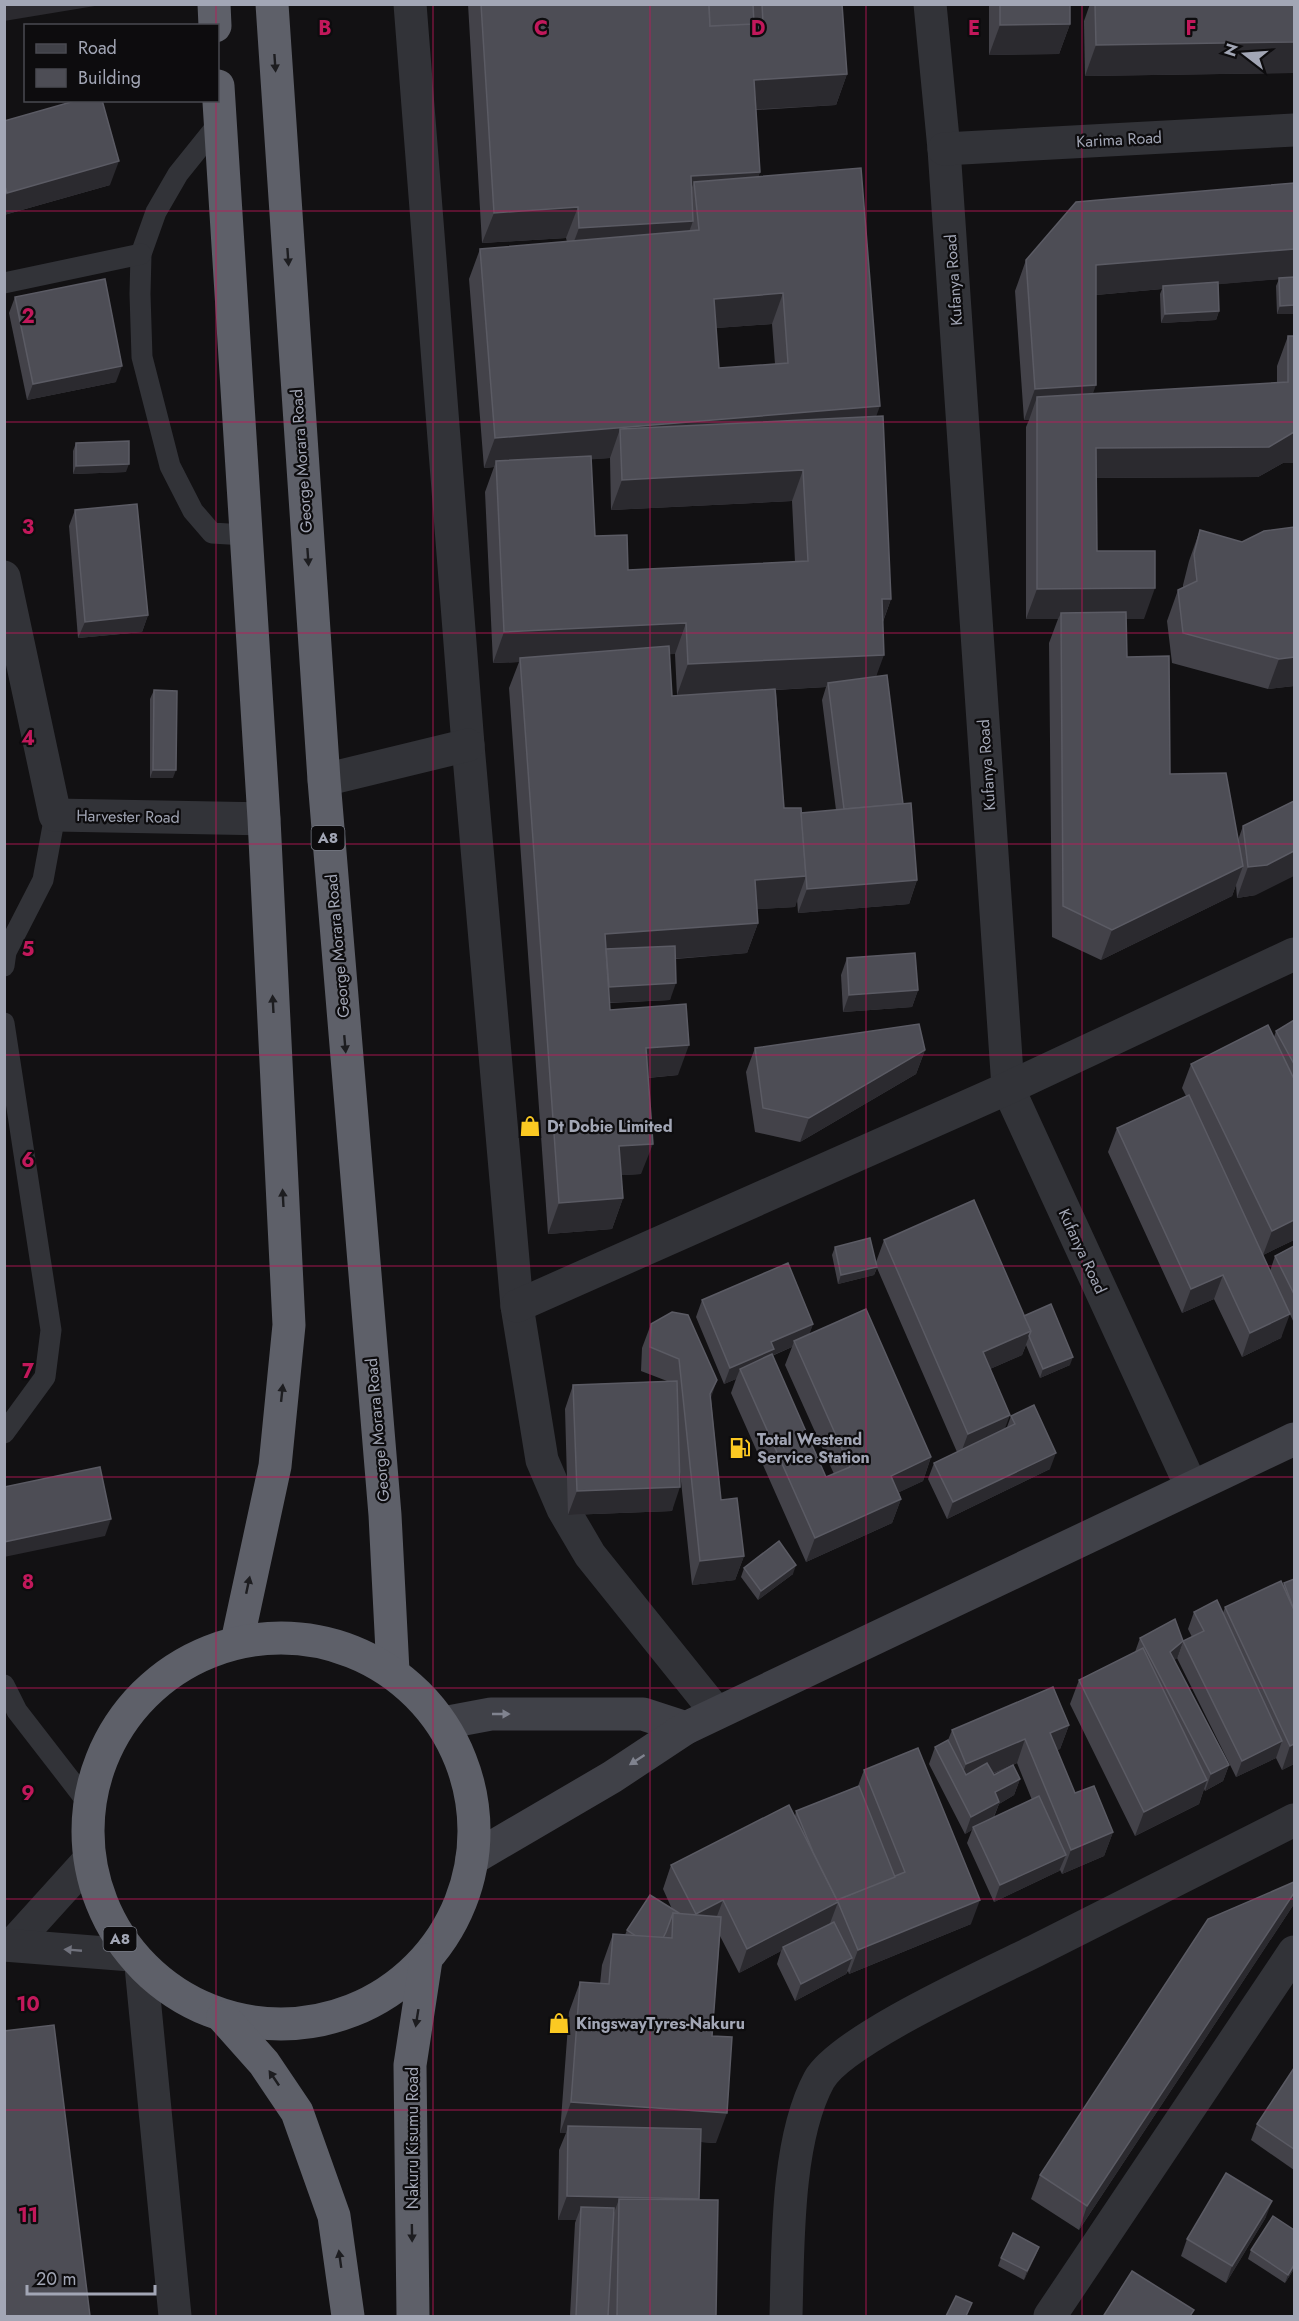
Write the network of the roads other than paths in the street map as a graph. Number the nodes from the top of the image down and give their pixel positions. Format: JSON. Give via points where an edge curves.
{"nodes":[{"id":1,"x":214,"y":4,"type":"edge"},
{"id":2,"x":272,"y":4,"type":"edge"},
{"id":3,"x":410,"y":4,"type":"edge"},
{"id":4,"x":930,"y":4,"type":"edge"},
{"id":5,"x":215,"y":24,"type":"edge"},
{"id":6,"x":218,"y":102,"type":"edge"},
{"id":7,"x":219,"y":123,"type":"junction"},
{"id":8,"x":1294,"y":130,"type":"edge"},
{"id":9,"x":944,"y":149,"type":"junction"},
{"id":10,"x":141,"y":254,"type":"junction"},
{"id":11,"x":4,"y":283,"type":"edge"},
{"id":12,"x":245,"y":535,"type":"junction"},
{"id":13,"x":4,"y":577,"type":"edge"},
{"id":14,"x":468,"y":745,"type":"junction"},
{"id":15,"x":324,"y":780,"type":"junction"},
{"id":16,"x":55,"y":815,"type":"junction"},
{"id":17,"x":264,"y":819,"type":"junction"},
{"id":18,"x":1294,"y":954,"type":"edge"},
{"id":19,"x":4,"y":966,"type":"edge"},
{"id":20,"x":4,"y":1023,"type":"edge"},
{"id":21,"x":1008,"y":1088,"type":"junction"},
{"id":22,"x":517,"y":1306,"type":"junction"},
{"id":23,"x":4,"y":1433,"type":"edge"},
{"id":24,"x":1294,"y":1439,"type":"edge"},
{"id":25,"x":1191,"y":1486,"type":"junction"},
{"id":26,"x":237,"y":1642,"type":"junction"},
{"id":27,"x":393,"y":1671,"type":"junction"},
{"id":28,"x":4,"y":1685,"type":"edge"},
{"id":29,"x":717,"y":1713,"type":"junction"},
{"id":30,"x":443,"y":1723,"type":"junction"},
{"id":31,"x":686,"y":1728,"type":"junction"},
{"id":32,"x":89,"y":1804,"type":"junction"},
{"id":33,"x":1294,"y":1820,"type":"edge"},
{"id":34,"x":472,"y":1859,"type":"junction"},
{"id":35,"x":89,"y":1860,"type":"junction"},
{"id":36,"x":9,"y":1945,"type":"edge"},
{"id":37,"x":1294,"y":1952,"type":"edge"},
{"id":38,"x":136,"y":1960,"type":"junction"},
{"id":39,"x":426,"y":1960,"type":"junction"},
{"id":40,"x":223,"y":2017,"type":"junction"},
{"id":41,"x":175,"y":2316,"type":"edge"},
{"id":42,"x":348,"y":2316,"type":"edge"},
{"id":43,"x":413,"y":2316,"type":"edge"},
{"id":44,"x":786,"y":2316,"type":"edge"},
{"id":45,"x":1050,"y":2316,"type":"edge"}],
"edges":[{"from":1,"to":5,"type":"highway"},
{"from":2,"to":15,"type":"highway","name":"George Morara Road","number":"A8","one_way":true},
{"from":3,"to":14,"type":"street"},
{"from":4,"to":9,"type":"street","name":"Kufanya Road"},
{"from":6,"to":7,"type":"highway"},
{"from":7,"to":10,"type":"lane","via":[[178,174],[156,212]]},
{"from":7,"to":12,"type":"highway"},
{"from":8,"to":9,"type":"street","name":"Karima Road"},
{"from":9,"to":21,"type":"street","name":"Kufanya Road"},
{"from":10,"to":11,"type":"lane"},
{"from":10,"to":12,"type":"lane","via":[[142,357],[170,466],[193,511],[212,532]]},
{"from":12,"to":17,"type":"highway"},
{"from":13,"to":16,"type":"street","name":"Harvester Road"},
{"from":14,"to":15,"type":"street"},
{"from":14,"to":22,"type":"street"},
{"from":15,"to":27,"type":"highway","name":"George Morara Road","number":"A8","one_way":true,"via":[[385,1515]]},
{"from":16,"to":17,"type":"street","name":"Harvester Road"},
{"from":16,"to":19,"type":"lane","via":[[43,880],[6,952]]},
{"from":26,"to":17,"type":"highway","one_way":true,"via":[[275,1466],[289,1326]]},
{"from":18,"to":21,"type":"street"},
{"from":20,"to":23,"type":"lane","via":[[51,1330],[45,1377]]},
{"from":21,"to":22,"type":"street"},
{"from":21,"to":25,"type":"street","name":"Kufanya Road"},
{"from":22,"to":29,"type":"street","via":[[542,1460],[563,1509],[590,1555]]},
{"from":24,"to":25,"type":"street"},
{"from":25,"to":29,"type":"street"},
{"from":26,"to":27,"type":"highway","number":"A8","via":[[291,1636],[344,1647]]},
{"from":26,"to":32,"type":"highway","number":"A8","via":[[166,1674],[115,1731]]},
{"from":27,"to":30,"type":"highway","number":"A8"},
{"from":28,"to":32,"type":"lane","via":[[17,1711]]},
{"from":29,"to":31,"type":"street"},
{"from":30,"to":31,"type":"street","one_way":true,"via":[[491,1714],[643,1714]]},
{"from":30,"to":34,"type":"highway","number":"A8","via":[[470,1788]]},
{"from":31,"to":34,"type":"street","one_way":true,"via":[[612,1777]]},
{"from":32,"to":35,"type":"highway","number":"A8"},
{"from":33,"to":44,"type":"street","via":[[925,2006],[847,2050],[820,2078],[802,2118],[790,2212]]},
{"from":34,"to":39,"type":"highway","number":"A8","via":[[457,1913]]},
{"from":35,"to":36,"type":"street"},
{"from":35,"to":38,"type":"highway","number":"A8","via":[[111,1926]]},
{"from":38,"to":36,"type":"street","one_way":true},
{"from":37,"to":45,"type":"street"},
{"from":38,"to":40,"type":"highway","number":"A8","via":[[179,1997]]},
{"from":38,"to":41,"type":"street"},
{"from":39,"to":40,"type":"highway","number":"A8","via":[[368,2005],[297,2025]]},
{"from":39,"to":43,"type":"highway","name":"Nakuru Kisumu Road","number":"A8","one_way":true,"via":[[410,2065]]},
{"from":42,"to":40,"type":"highway","number":"A8","one_way":true,"via":[[334,2216],[297,2112],[264,2063]]}]}
